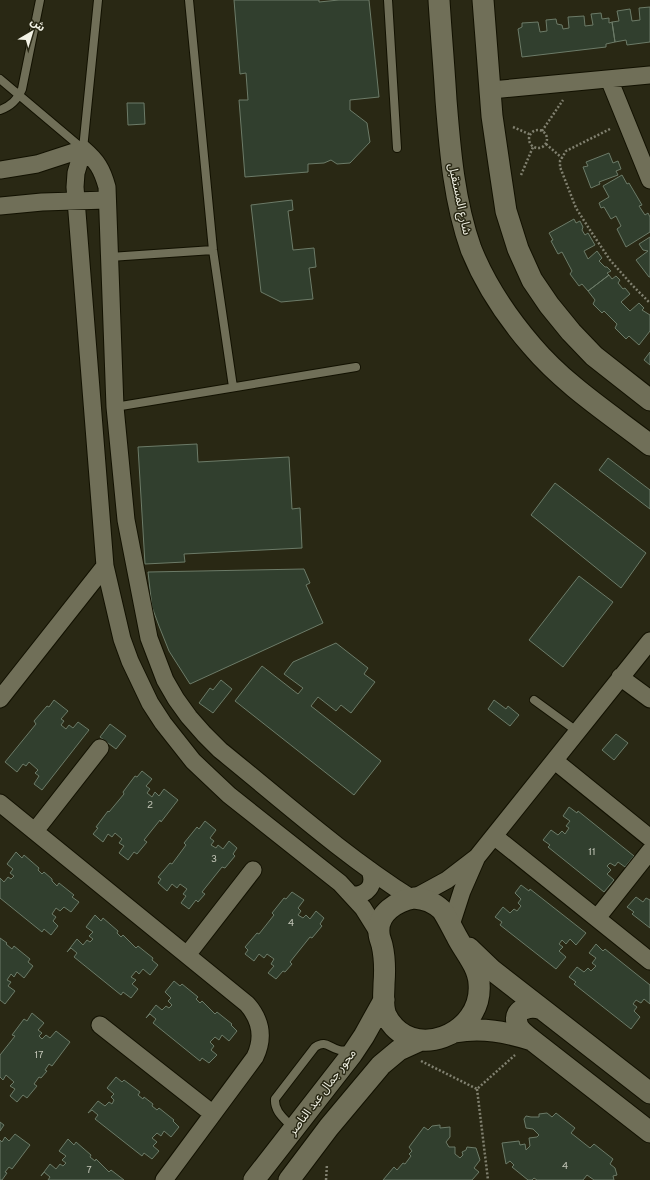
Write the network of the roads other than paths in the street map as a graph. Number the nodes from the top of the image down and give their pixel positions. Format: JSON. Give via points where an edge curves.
{"nodes":[{"id":1,"x":40,"y":0,"type":"edge"},
{"id":2,"x":98,"y":0,"type":"edge"},
{"id":3,"x":189,"y":0,"type":"edge"},
{"id":4,"x":388,"y":0,"type":"edge"},
{"id":5,"x":439,"y":0,"type":"edge"},
{"id":6,"x":483,"y":0,"type":"edge"},
{"id":7,"x":650,"y":75,"type":"edge"},
{"id":8,"x":609,"y":79,"type":"junction"},
{"id":9,"x":0,"y":80,"type":"edge"},
{"id":10,"x":491,"y":90,"type":"junction"},
{"id":11,"x":19,"y":96,"type":"junction"},
{"id":12,"x":0,"y":101,"type":"edge"},
{"id":13,"x":4,"y":109,"type":"edge"},
{"id":14,"x":397,"y":148,"type":"dead end"},
{"id":15,"x":83,"y":149,"type":"junction"},
{"id":16,"x":0,"y":170,"type":"edge"},
{"id":17,"x":650,"y":180,"type":"edge"},
{"id":18,"x":107,"y":200,"type":"junction"},
{"id":19,"x":76,"y":201,"type":"junction"},
{"id":20,"x":0,"y":206,"type":"edge"},
{"id":21,"x":213,"y":250,"type":"junction"},
{"id":22,"x":110,"y":257,"type":"junction"},
{"id":23,"x":356,"y":367,"type":"dead end"},
{"id":24,"x":233,"y":387,"type":"junction"},
{"id":25,"x":650,"y":400,"type":"edge"},
{"id":26,"x":115,"y":407,"type":"junction"},
{"id":27,"x":650,"y":445,"type":"edge"},
{"id":28,"x":105,"y":566,"type":"junction"},
{"id":29,"x":650,"y":641,"type":"edge"},
{"id":30,"x":620,"y":677,"type":"junction"},
{"id":31,"x":0,"y":699,"type":"edge"},
{"id":32,"x":650,"y":699,"type":"edge"},
{"id":33,"x":534,"y":700,"type":"dead end"},
{"id":34,"x":578,"y":732,"type":"junction"},
{"id":35,"x":100,"y":748,"type":"dead end"},
{"id":36,"x":555,"y":761,"type":"junction"},
{"id":37,"x":0,"y":803,"type":"edge"},
{"id":38,"x":35,"y":831,"type":"junction"},
{"id":39,"x":494,"y":836,"type":"junction"},
{"id":40,"x":650,"y":838,"type":"edge"},
{"id":41,"x":650,"y":851,"type":"edge"},
{"id":42,"x":477,"y":857,"type":"junction"},
{"id":43,"x":253,"y":870,"type":"dead end"},
{"id":44,"x":370,"y":871,"type":"junction"},
{"id":45,"x":352,"y":895,"type":"junction"},
{"id":46,"x":412,"y":898,"type":"junction"},
{"id":47,"x":597,"y":918,"type":"junction"},
{"id":48,"x":453,"y":930,"type":"junction"},
{"id":49,"x":378,"y":932,"type":"junction"},
{"id":50,"x":187,"y":955,"type":"junction"},
{"id":51,"x":650,"y":961,"type":"edge"},
{"id":52,"x":384,"y":1000,"type":"junction"},
{"id":53,"x":542,"y":1009,"type":"junction"},
{"id":54,"x":100,"y":1025,"type":"dead end"},
{"id":55,"x":455,"y":1032,"type":"junction"},
{"id":56,"x":421,"y":1040,"type":"junction"},
{"id":57,"x":532,"y":1040,"type":"junction"},
{"id":58,"x":356,"y":1048,"type":"junction"},
{"id":59,"x":381,"y":1065,"type":"junction"},
{"id":60,"x":650,"y":1093,"type":"edge"},
{"id":61,"x":213,"y":1114,"type":"junction"},
{"id":62,"x":294,"y":1129,"type":"junction"},
{"id":63,"x":650,"y":1132,"type":"edge"},
{"id":64,"x":164,"y":1180,"type":"edge"},
{"id":65,"x":254,"y":1180,"type":"edge"},
{"id":66,"x":289,"y":1180,"type":"edge"}],
"edges":[{"from":1,"to":11,"type":"lane"},
{"from":2,"to":15,"type":"lane"},
{"from":3,"to":21,"type":"lane"},
{"from":4,"to":14,"type":"lane"},
{"from":5,"to":27,"type":"street","name":"شارع المستقبل","via":[[454,177],[463,223],[487,283],[506,314],[533,347],[568,381]]},
{"from":6,"to":10,"type":"street"},
{"from":7,"to":8,"type":"street"},
{"from":8,"to":10,"type":"street"},
{"from":8,"to":17,"type":"street"},
{"from":9,"to":11,"type":"lane"},
{"from":10,"to":25,"type":"street","via":[[492,116],[506,212],[518,249],[532,280],[571,332],[594,356]]},
{"from":11,"to":13,"type":"lane"},
{"from":11,"to":15,"type":"lane"},
{"from":12,"to":13,"type":"lane"},
{"from":15,"to":16,"type":"street","via":[[37,164]]},
{"from":15,"to":18,"type":"street","via":[[94,159],[103,173]]},
{"from":15,"to":19,"type":"street","via":[[76,174]]},
{"from":18,"to":19,"type":"street"},
{"from":18,"to":22,"type":"street"},
{"from":19,"to":20,"type":"street"},
{"from":19,"to":28,"type":"street"},
{"from":21,"to":22,"type":"lane"},
{"from":21,"to":24,"type":"lane"},
{"from":22,"to":26,"type":"street"},
{"from":23,"to":24,"type":"lane"},
{"from":24,"to":26,"type":"lane"},
{"from":26,"to":44,"type":"street","via":[[126,520],[148,638],[165,680],[189,717],[220,750]]},
{"from":28,"to":31,"type":"street"},
{"from":28,"to":45,"type":"street","via":[[122,639],[130,661],[150,703],[177,743],[211,779]]},
{"from":29,"to":30,"type":"street"},
{"from":30,"to":32,"type":"street"},
{"from":30,"to":34,"type":"street"},
{"from":33,"to":34,"type":"lane"},
{"from":34,"to":36,"type":"street"},
{"from":35,"to":38,"type":"street"},
{"from":36,"to":39,"type":"street"},
{"from":36,"to":40,"type":"street"},
{"from":37,"to":38,"type":"street"},
{"from":38,"to":50,"type":"street"},
{"from":39,"to":42,"type":"street"},
{"from":39,"to":47,"type":"street"},
{"from":41,"to":47,"type":"street"},
{"from":42,"to":46,"type":"street","via":[[446,880]]},
{"from":42,"to":48,"type":"street","via":[[462,891]]},
{"from":43,"to":50,"type":"street"},
{"from":44,"to":45,"type":"street","via":[[373,880],[369,890],[358,896]]},
{"from":44,"to":46,"type":"street"},
{"from":45,"to":49,"type":"street"},
{"from":46,"to":48,"type":"street","via":[[434,903],[442,910]]},
{"from":46,"to":49,"type":"street","via":[[393,905],[386,912]]},
{"from":47,"to":51,"type":"street"},
{"from":48,"to":53,"type":"street","via":[[492,970]]},
{"from":48,"to":55,"type":"street","via":[[475,968],[479,983],[473,1011],[466,1023]]},
{"from":49,"to":52,"type":"street","via":[[385,963]]},
{"from":50,"to":61,"type":"street","via":[[247,1004],[257,1017],[259,1025],[260,1042],[254,1057]]},
{"from":52,"to":56,"type":"street","via":[[385,1013],[391,1023],[410,1037]]},
{"from":52,"to":58,"type":"street","name":"محور جمال عبد الناصر"},
{"from":53,"to":57,"type":"street","via":[[529,1007],[523,1009],[517,1017],[519,1028]]},
{"from":53,"to":60,"type":"street"},
{"from":54,"to":61,"type":"street"},
{"from":55,"to":56,"type":"street","via":[[433,1040]]},
{"from":55,"to":57,"type":"street","via":[[480,1029],[509,1033]]},
{"from":56,"to":59,"type":"street","via":[[399,1050]]},
{"from":57,"to":63,"type":"street"},
{"from":58,"to":59,"type":"street","via":[[365,1042],[379,1046],[383,1056]]},
{"from":58,"to":62,"type":"street","name":"محور جمال عبد الناصر"},
{"from":58,"to":62,"type":"lane","via":[[339,1050],[325,1044],[314,1047],[275,1099],[277,1111]]},
{"from":59,"to":66,"type":"street"},
{"from":61,"to":64,"type":"street"},
{"from":62,"to":65,"type":"street","name":"محور جمال عبد الناصر"}]}
